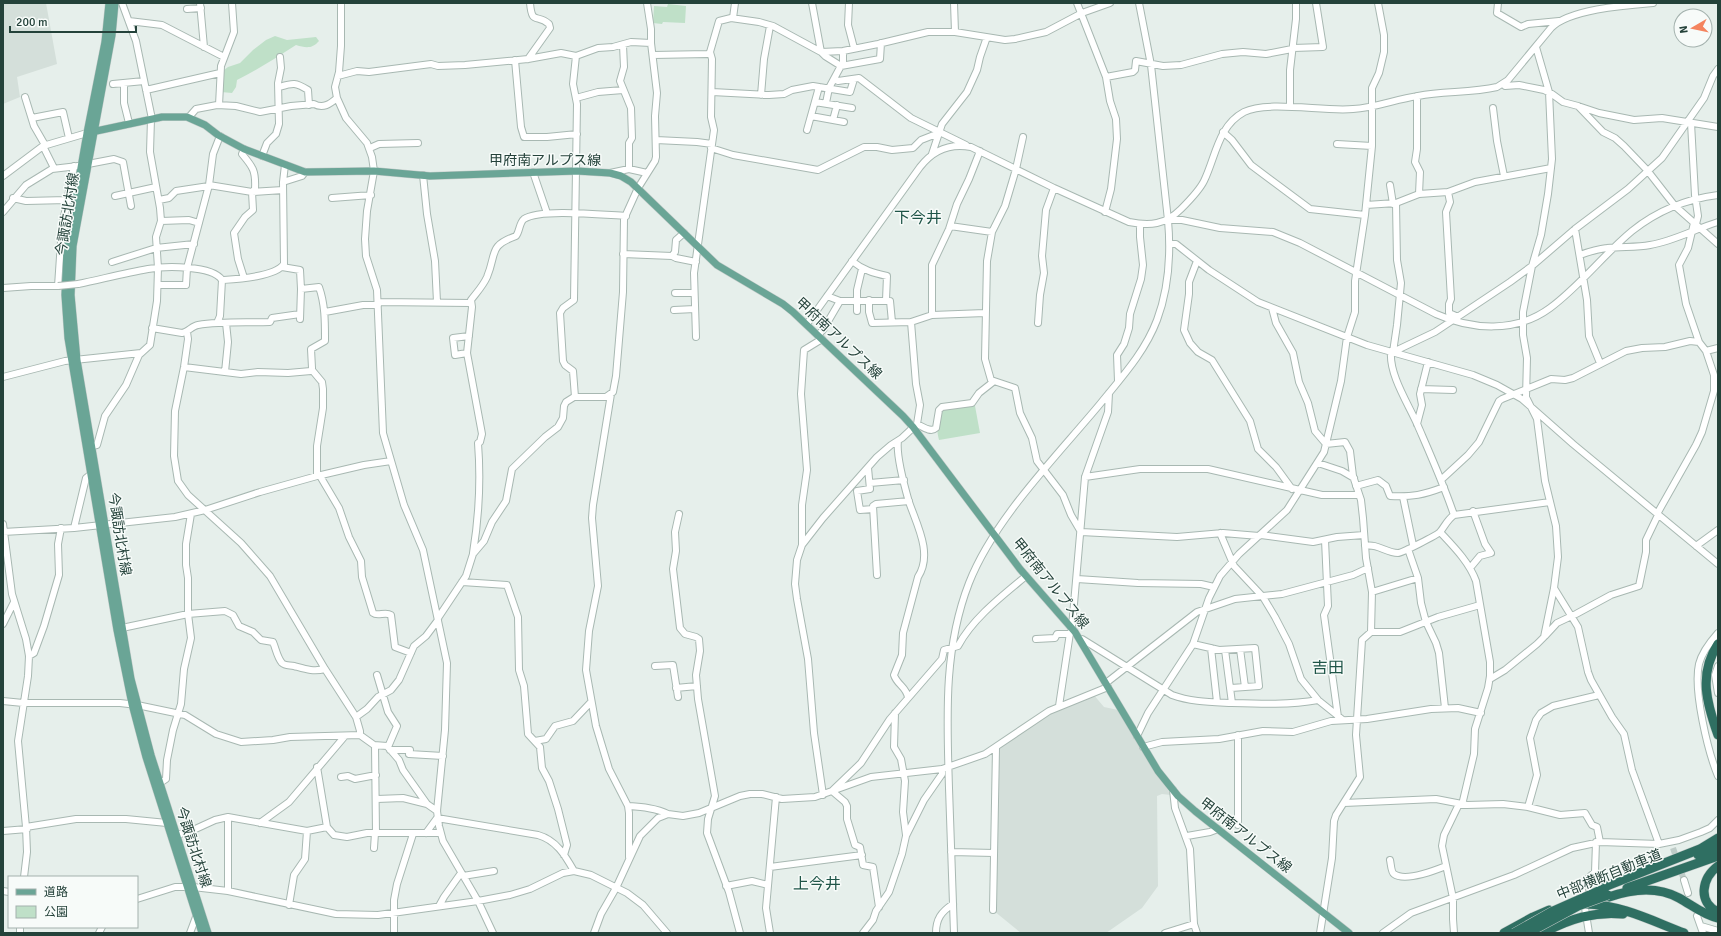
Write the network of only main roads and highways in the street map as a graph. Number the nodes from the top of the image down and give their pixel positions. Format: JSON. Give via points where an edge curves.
{"nodes":[{"id":1,"x":109,"y":3,"type":"edge"},
{"id":2,"x":115,"y":3,"type":"edge"},
{"id":3,"x":90,"y":132,"type":"junction"},
{"id":4,"x":74,"y":360,"type":"junction"},
{"id":5,"x":102,"y":525,"type":"junction"},
{"id":6,"x":1718,"y":644,"type":"edge"},
{"id":7,"x":1718,"y":651,"type":"edge"},
{"id":8,"x":134,"y":705,"type":"junction"},
{"id":9,"x":1718,"y":722,"type":"edge"},
{"id":10,"x":1718,"y":736,"type":"edge"},
{"id":11,"x":174,"y":836,"type":"junction"},
{"id":12,"x":1718,"y":838,"type":"edge"},
{"id":13,"x":1718,"y":848,"type":"edge"},
{"id":14,"x":1718,"y":856,"type":"edge"},
{"id":15,"x":1718,"y":866,"type":"edge"},
{"id":16,"x":190,"y":887,"type":"junction"},
{"id":17,"x":1606,"y":892,"type":"junction"},
{"id":18,"x":1718,"y":912,"type":"edge"},
{"id":19,"x":1718,"y":918,"type":"edge"},
{"id":20,"x":1653,"y":921,"type":"junction"},
{"id":21,"x":202,"y":933,"type":"edge"},
{"id":22,"x":208,"y":933,"type":"edge"},
{"id":23,"x":1349,"y":933,"type":"edge"},
{"id":24,"x":1504,"y":933,"type":"edge"},
{"id":25,"x":1514,"y":933,"type":"edge"},
{"id":26,"x":1528,"y":933,"type":"edge"},
{"id":27,"x":1543,"y":933,"type":"edge"},
{"id":28,"x":1684,"y":933,"type":"edge"}],
"edges":[{"from":1,"to":3,"type":"main road"},
{"from":2,"to":3,"type":"main road","via":[[112,34]]},
{"from":3,"to":4,"type":"main road","name":"今諏訪北村線","via":[[81,165],[66,272],[66,317]]},
{"from":3,"to":23,"type":"main road","name":"甲府南アルプス線","via":[[179,116],[189,117],[205,125],[244,149],[305,172],[374,171],[423,175],[577,171],[621,176],[638,188],[726,271],[783,304],[807,324],[915,426],[1026,576],[1080,639],[1143,747],[1173,790],[1188,805]]},
{"from":4,"to":5,"type":"main road","name":"今諏訪北村線","via":[[91,474]]},
{"from":4,"to":5,"type":"main road","name":"今諏訪北村線","via":[[92,446]]},
{"from":5,"to":8,"type":"main road","name":"今諏訪北村線"},
{"from":5,"to":8,"type":"main road","name":"今諏訪北村線","via":[[121,654]]},
{"from":6,"to":10,"type":"highway","via":[[1709,660],[1705,682]]},
{"from":7,"to":9,"type":"highway","via":[[1709,682]]},
{"from":8,"to":11,"type":"main road","name":"今諏訪北村線","via":[[160,783]]},
{"from":8,"to":11,"type":"main road","name":"今諏訪北村線","via":[[146,757],[167,823]]},
{"from":11,"to":16,"type":"main road","name":"今諏訪北村線"},
{"from":12,"to":17,"type":"highway","via":[[1700,849]]},
{"from":13,"to":17,"type":"highway","name":"中部横断自動車道","via":[[1633,877]]},
{"from":14,"to":17,"type":"highway","name":"中部横断自動車道"},
{"from":15,"to":18,"type":"highway","via":[[1708,876],[1704,887],[1708,904]]},
{"from":16,"to":21,"type":"main road","name":"今諏訪北村線"},
{"from":16,"to":22,"type":"main road","name":"今諏訪北村線"},
{"from":17,"to":19,"type":"highway","via":[[1663,892]]},
{"from":17,"to":25,"type":"highway","name":"中部横断自動車道","bridge":true,"via":[[1575,900]]},
{"from":17,"to":26,"type":"highway","name":"中部横断自動車道","bridge":true},
{"from":20,"to":24,"type":"highway","via":[[1621,908],[1584,904],[1562,906],[1533,916]]},
{"from":20,"to":27,"type":"highway","via":[[1614,913],[1586,915]]},
{"from":20,"to":28,"type":"highway"}]}
